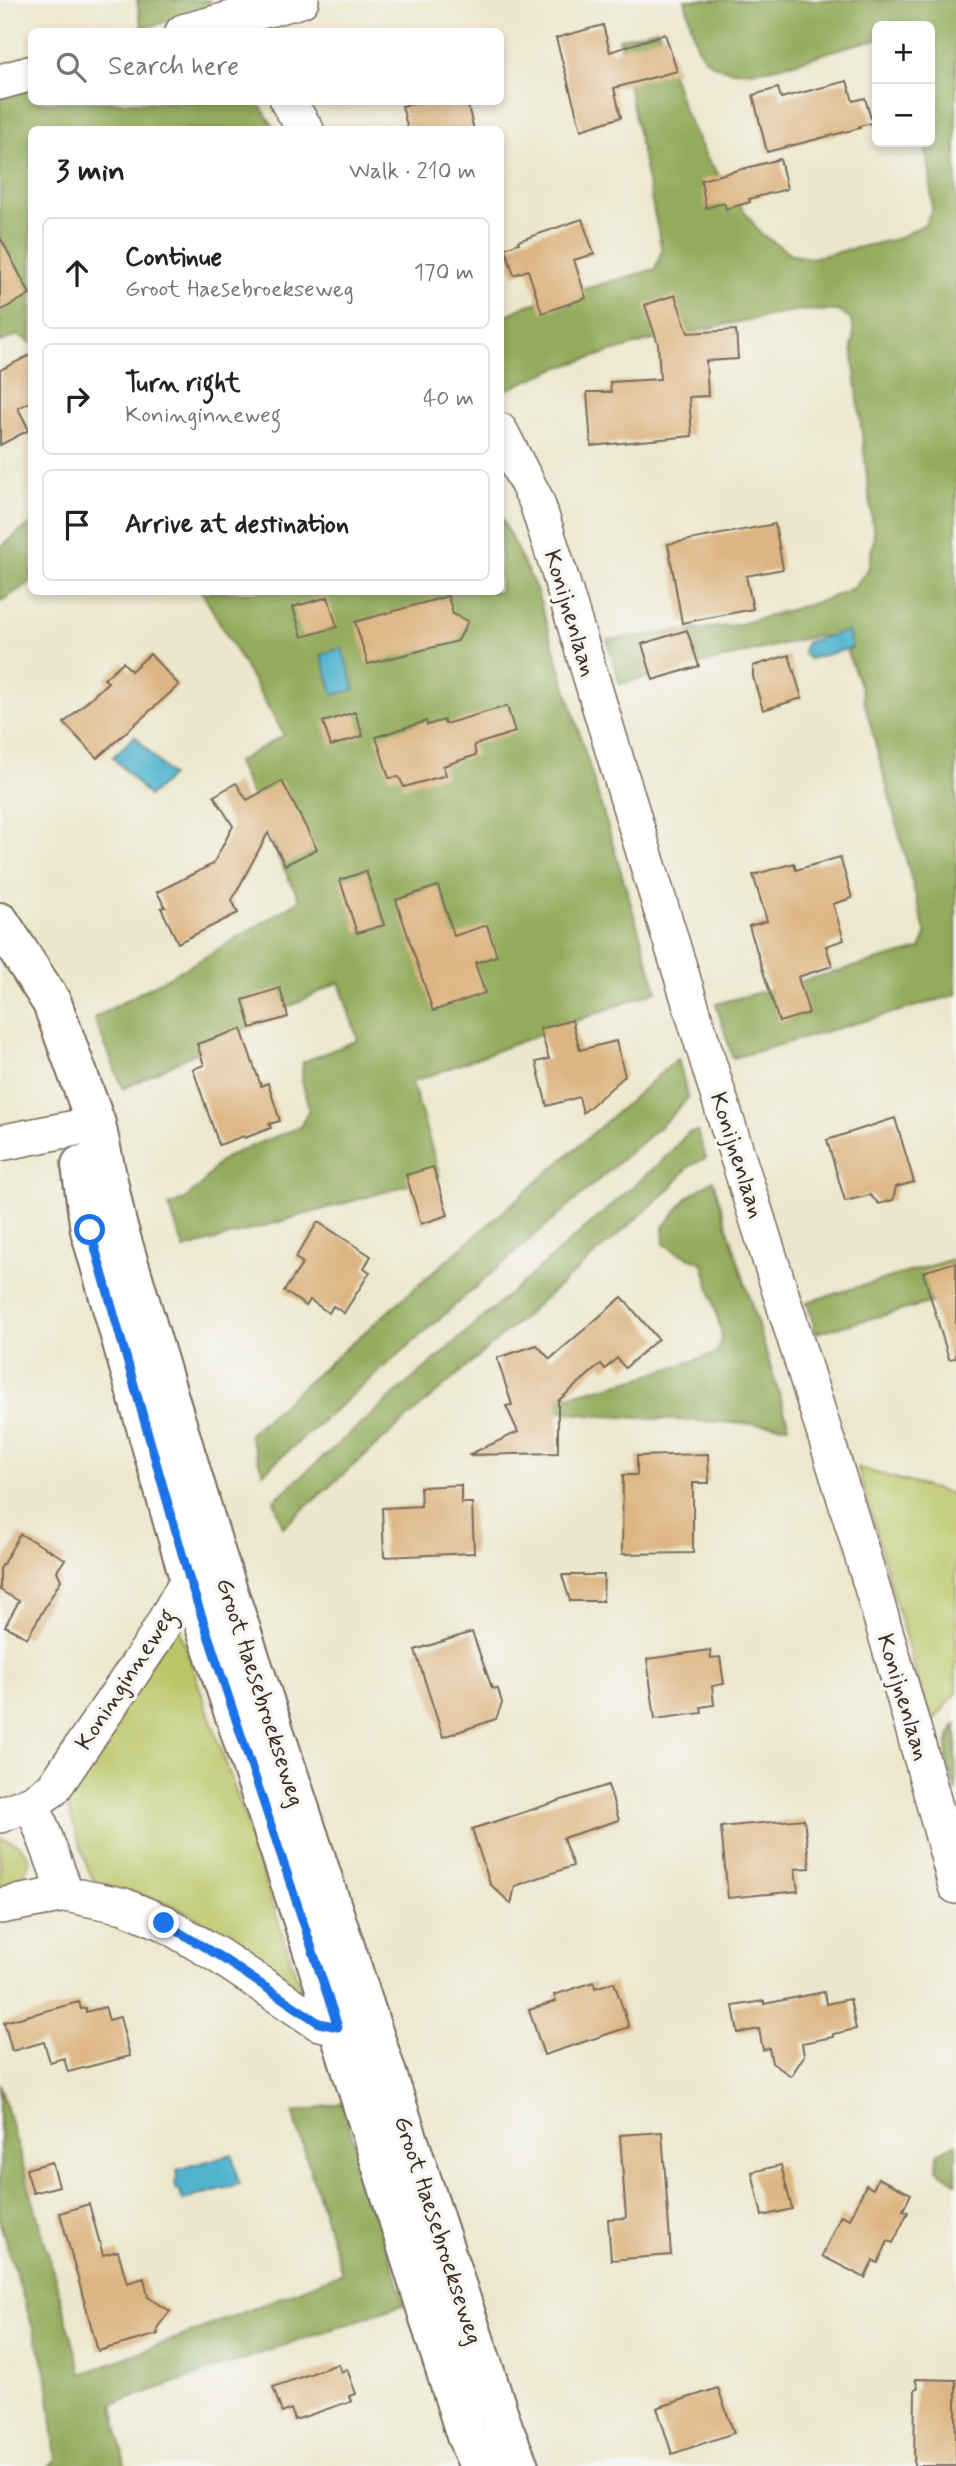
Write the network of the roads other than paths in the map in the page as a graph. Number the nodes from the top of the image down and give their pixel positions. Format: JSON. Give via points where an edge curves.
{"nodes":[{"id":1,"x":301,"y":0,"type":"edge"},
{"id":2,"x":236,"y":16,"type":"edge"},
{"id":3,"x":196,"y":28,"type":"edge"},
{"id":4,"x":28,"y":74,"type":"edge"},
{"id":5,"x":0,"y":82,"type":"edge"},
{"id":6,"x":290,"y":105,"type":"edge"},
{"id":7,"x":303,"y":126,"type":"edge"},
{"id":8,"x":504,"y":439,"type":"edge"},
{"id":9,"x":0,"y":923,"type":"edge"},
{"id":10,"x":84,"y":1126,"type":"junction"},
{"id":11,"x":0,"y":1143,"type":"edge"},
{"id":12,"x":202,"y":1564,"type":"junction"},
{"id":13,"x":16,"y":1809,"type":"edge"},
{"id":14,"x":956,"y":1886,"type":"edge"},
{"id":15,"x":65,"y":1894,"type":"junction"},
{"id":16,"x":0,"y":1906,"type":"edge"},
{"id":17,"x":353,"y":2022,"type":"junction"},
{"id":18,"x":479,"y":2466,"type":"edge"},
{"id":19,"x":519,"y":2466,"type":"edge"}],
"edges":[{"from":1,"to":2,"type":"street"},
{"from":2,"to":3,"type":"street"},
{"from":4,"to":5,"type":"street"},
{"from":6,"to":7,"type":"street"},
{"from":8,"to":14,"type":"street","name":"Konijnenlaan","via":[[536,500],[556,562],[831,1448],[925,1764]]},
{"from":9,"to":10,"type":"street","name":"Groot Haesebroekseweg"},
{"from":10,"to":11,"type":"street"},
{"from":10,"to":12,"type":"street","name":"Groot Haesebroekseweg","via":[[82,1168],[90,1230]]},
{"from":12,"to":13,"type":"street","name":"Koninginneweg","via":[[53,1789]]},
{"from":12,"to":17,"type":"street","name":"Groot Haesebroekseweg"},
{"from":13,"to":15,"type":"street","name":"Koninginneweg"},
{"from":15,"to":16,"type":"street"},
{"from":15,"to":17,"type":"street","via":[[124,1906],[164,1923],[319,2023]]},
{"from":17,"to":18,"type":"street","name":"Groot Haesebroekseweg","via":[[423,2304]]},
{"from":17,"to":19,"type":"street","name":"Groot Haesebroekseweg","via":[[460,2292]]}]}
